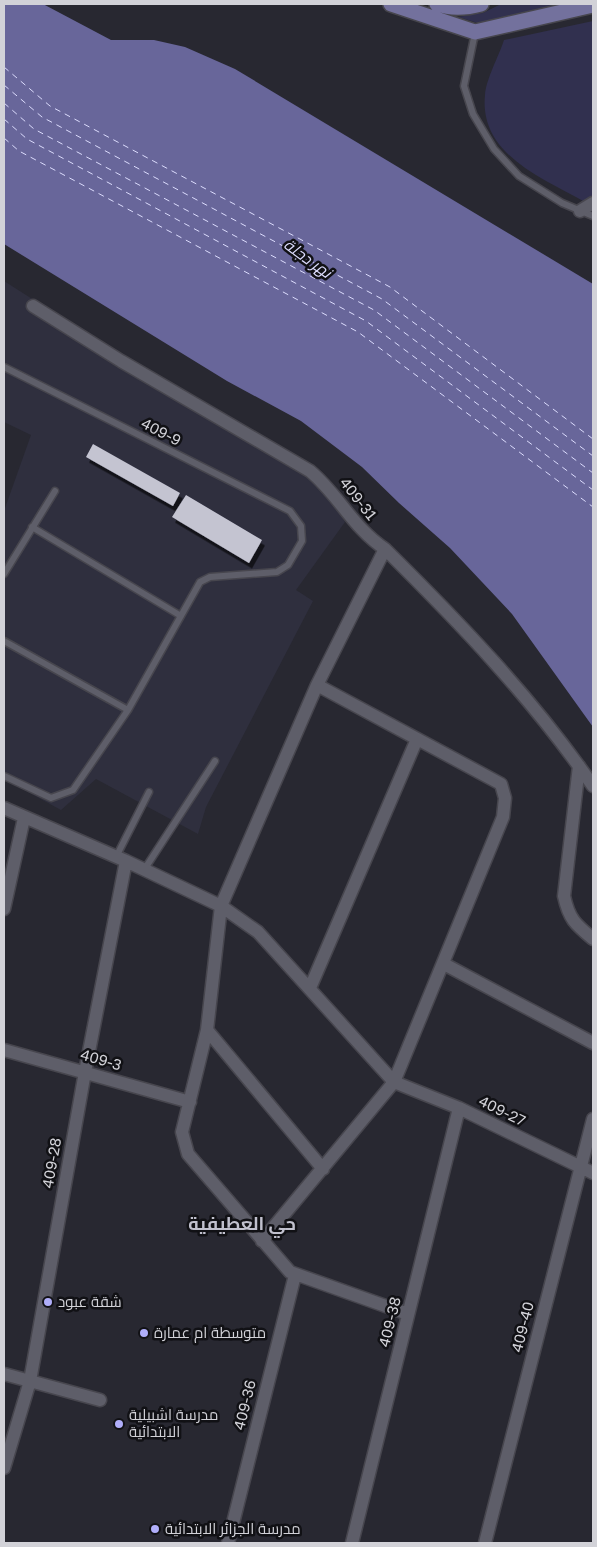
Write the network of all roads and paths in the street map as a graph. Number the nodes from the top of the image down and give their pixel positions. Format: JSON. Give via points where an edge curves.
{"nodes":[{"id":1,"x":391,"y":4,"type":"edge"},
{"id":2,"x":437,"y":4,"type":"edge"},
{"id":3,"x":481,"y":4,"type":"edge"},
{"id":4,"x":593,"y":5,"type":"edge"},
{"id":5,"x":476,"y":32,"type":"junction"},
{"id":6,"x":593,"y":203,"type":"edge"},
{"id":7,"x":580,"y":211,"type":"junction"},
{"id":8,"x":593,"y":216,"type":"edge"},
{"id":9,"x":33,"y":306,"type":"dead end"},
{"id":10,"x":4,"y":367,"type":"edge"},
{"id":11,"x":55,"y":491,"type":"dead end"},
{"id":12,"x":32,"y":527,"type":"junction"},
{"id":13,"x":385,"y":549,"type":"junction"},
{"id":14,"x":4,"y":574,"type":"edge"},
{"id":15,"x":181,"y":616,"type":"junction"},
{"id":16,"x":4,"y":641,"type":"edge"},
{"id":17,"x":317,"y":685,"type":"junction"},
{"id":18,"x":128,"y":710,"type":"junction"},
{"id":19,"x":417,"y":739,"type":"junction"},
{"id":20,"x":215,"y":761,"type":"dead end"},
{"id":21,"x":580,"y":766,"type":"junction"},
{"id":22,"x":4,"y":776,"type":"edge"},
{"id":23,"x":593,"y":786,"type":"edge"},
{"id":24,"x":149,"y":792,"type":"dead end"},
{"id":25,"x":4,"y":808,"type":"edge"},
{"id":26,"x":24,"y":818,"type":"junction"},
{"id":27,"x":121,"y":859,"type":"junction"},
{"id":28,"x":144,"y":870,"type":"junction"},
{"id":29,"x":6,"y":887,"type":"edge"},
{"id":30,"x":221,"y":906,"type":"junction"},
{"id":31,"x":4,"y":909,"type":"edge"},
{"id":32,"x":593,"y":939,"type":"edge"},
{"id":33,"x":444,"y":964,"type":"junction"},
{"id":34,"x":310,"y":988,"type":"junction"},
{"id":35,"x":207,"y":1030,"type":"junction"},
{"id":36,"x":593,"y":1043,"type":"edge"},
{"id":37,"x":4,"y":1050,"type":"edge"},
{"id":38,"x":85,"y":1072,"type":"junction"},
{"id":39,"x":394,"y":1082,"type":"junction"},
{"id":40,"x":190,"y":1102,"type":"junction"},
{"id":41,"x":459,"y":1108,"type":"junction"},
{"id":42,"x":593,"y":1120,"type":"edge"},
{"id":43,"x":581,"y":1167,"type":"junction"},
{"id":44,"x":323,"y":1169,"type":"junction"},
{"id":45,"x":593,"y":1173,"type":"edge"},
{"id":46,"x":262,"y":1241,"type":"junction"},
{"id":47,"x":294,"y":1275,"type":"junction"},
{"id":48,"x":408,"y":1314,"type":"junction"},
{"id":49,"x":4,"y":1374,"type":"edge"},
{"id":50,"x":30,"y":1381,"type":"junction"},
{"id":51,"x":100,"y":1400,"type":"dead end"},
{"id":52,"x":4,"y":1468,"type":"edge"},
{"id":53,"x":228,"y":1543,"type":"edge"},
{"id":54,"x":352,"y":1543,"type":"edge"},
{"id":55,"x":485,"y":1543,"type":"edge"}],
"edges":[{"from":1,"to":5,"type":"main road"},
{"from":2,"to":3,"type":"main road","via":[[448,8]]},
{"from":4,"to":5,"type":"main road"},
{"from":5,"to":7,"type":"lane","via":[[464,86],[473,114],[490,142],[519,176]]},
{"from":6,"to":7,"type":"street"},
{"from":7,"to":8,"type":"lane"},
{"from":9,"to":13,"type":"street","name":"409-31","via":[[310,470],[326,484],[370,540]]},
{"from":10,"to":15,"type":"lane","name":"409-9","via":[[290,511],[301,526],[302,541],[288,565],[277,572],[210,577],[200,582]]},
{"from":11,"to":12,"type":"lane"},
{"from":12,"to":14,"type":"lane"},
{"from":12,"to":15,"type":"lane"},
{"from":13,"to":17,"type":"street"},
{"from":13,"to":21,"type":"street","name":"409-31","via":[[498,666]]},
{"from":15,"to":18,"type":"lane"},
{"from":16,"to":18,"type":"lane"},
{"from":17,"to":19,"type":"street"},
{"from":17,"to":30,"type":"street"},
{"from":18,"to":22,"type":"lane","via":[[73,790],[51,798]]},
{"from":19,"to":33,"type":"street","via":[[501,784],[505,798],[503,817]]},
{"from":19,"to":34,"type":"street"},
{"from":20,"to":28,"type":"lane"},
{"from":21,"to":23,"type":"street","name":"409-31"},
{"from":21,"to":32,"type":"street","via":[[564,896],[574,924]]},
{"from":24,"to":27,"type":"lane"},
{"from":25,"to":26,"type":"street"},
{"from":26,"to":27,"type":"street"},
{"from":26,"to":29,"type":"street"},
{"from":27,"to":28,"type":"street"},
{"from":27,"to":38,"type":"street","name":"409-28"},
{"from":28,"to":30,"type":"street"},
{"from":29,"to":31,"type":"street"},
{"from":30,"to":34,"type":"street","via":[[258,932]]},
{"from":30,"to":35,"type":"street"},
{"from":33,"to":36,"type":"street"},
{"from":33,"to":39,"type":"street"},
{"from":34,"to":39,"type":"street"},
{"from":35,"to":40,"type":"street"},
{"from":35,"to":44,"type":"street"},
{"from":37,"to":38,"type":"street","name":"409-3"},
{"from":38,"to":40,"type":"street","name":"409-3"},
{"from":38,"to":50,"type":"street","name":"409-28"},
{"from":39,"to":41,"type":"street","name":"409-27"},
{"from":39,"to":44,"type":"street"},
{"from":40,"to":46,"type":"street","via":[[182,1132],[188,1154]]},
{"from":41,"to":43,"type":"street","name":"409-27"},
{"from":41,"to":48,"type":"street","name":"409-38"},
{"from":42,"to":43,"type":"street","name":"409-40"},
{"from":43,"to":45,"type":"street","name":"409-27"},
{"from":43,"to":55,"type":"street","name":"409-40"},
{"from":44,"to":46,"type":"street"},
{"from":46,"to":47,"type":"street"},
{"from":47,"to":48,"type":"street"},
{"from":47,"to":53,"type":"street","name":"409-36"},
{"from":48,"to":54,"type":"street","name":"409-38"},
{"from":49,"to":50,"type":"street"},
{"from":50,"to":51,"type":"street"},
{"from":50,"to":52,"type":"street","name":"409-28"}]}
